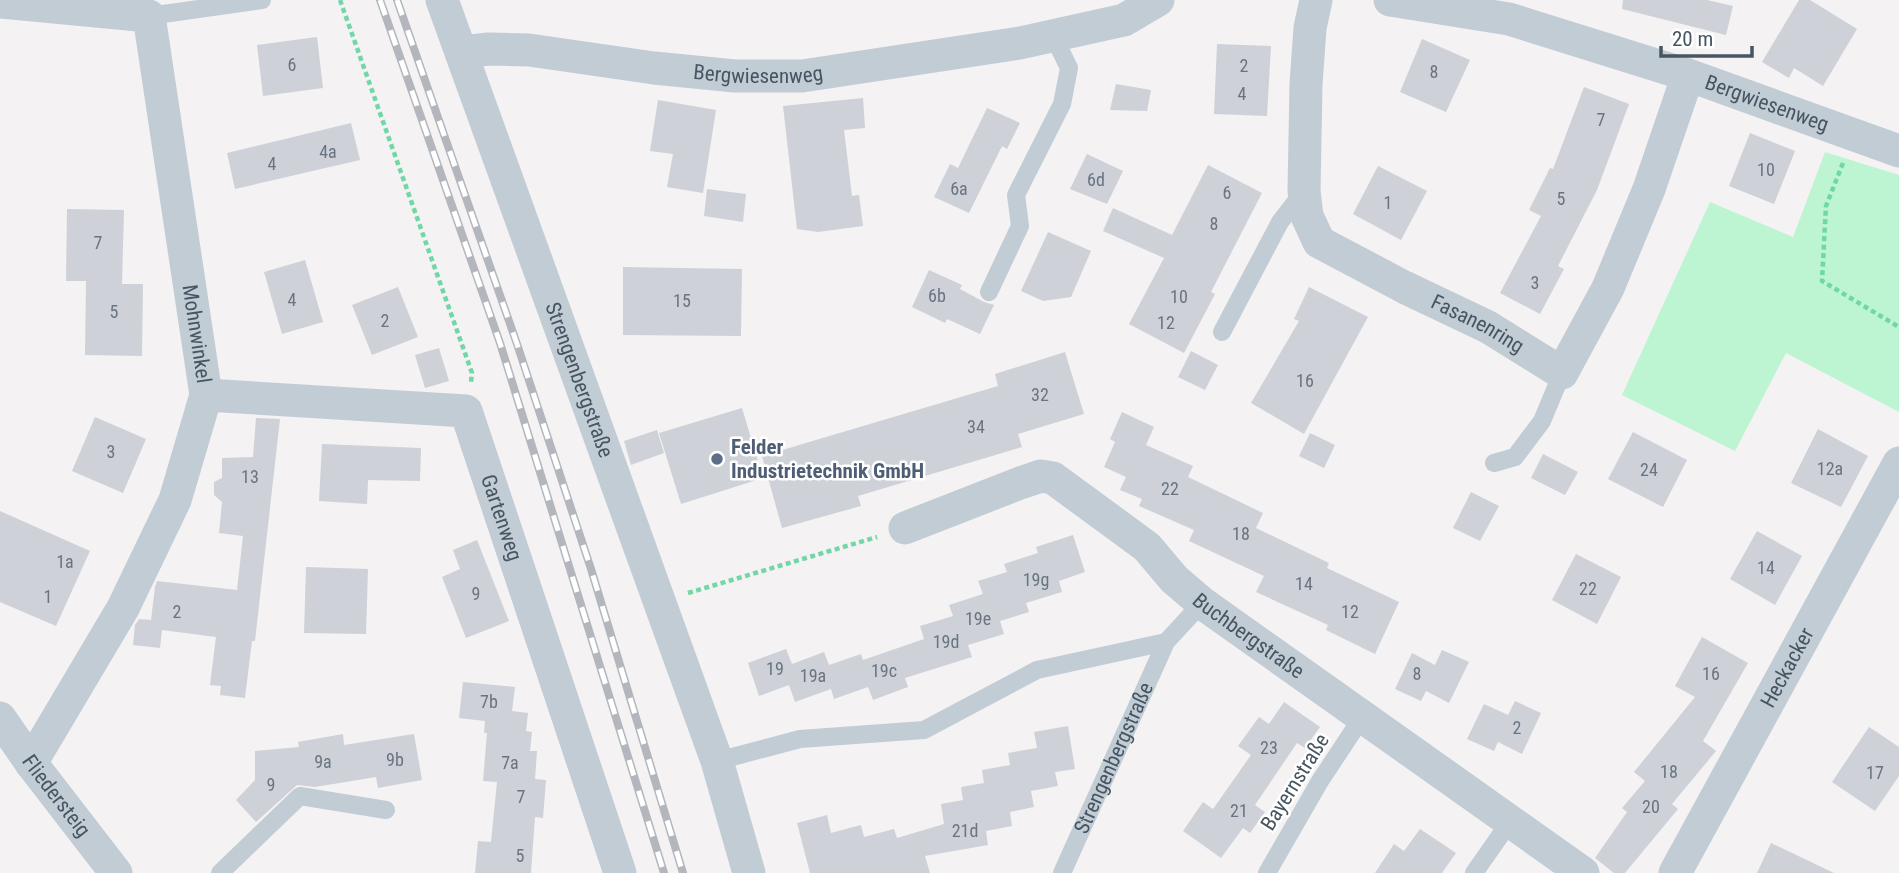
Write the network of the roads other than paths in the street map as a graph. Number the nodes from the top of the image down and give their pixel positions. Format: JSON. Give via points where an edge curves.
{"nodes":[{"id":1,"x":262,"y":0,"type":"edge"},
{"id":2,"x":442,"y":0,"type":"edge"},
{"id":3,"x":1158,"y":0,"type":"edge"},
{"id":4,"x":1316,"y":0,"type":"edge"},
{"id":5,"x":1390,"y":0,"type":"edge"},
{"id":6,"x":0,"y":2,"type":"edge"},
{"id":7,"x":1513,"y":9,"type":"edge"},
{"id":8,"x":149,"y":16,"type":"junction"},
{"id":9,"x":1053,"y":35,"type":"junction"},
{"id":10,"x":461,"y":52,"type":"junction"},
{"id":11,"x":1688,"y":75,"type":"junction"},
{"id":12,"x":1899,"y":151,"type":"edge"},
{"id":13,"x":1304,"y":191,"type":"junction"},
{"id":14,"x":989,"y":292,"type":"dead end"},
{"id":15,"x":1222,"y":332,"type":"dead end"},
{"id":16,"x":1562,"y":373,"type":"junction"},
{"id":17,"x":206,"y":395,"type":"junction"},
{"id":18,"x":1494,"y":463,"type":"dead end"},
{"id":19,"x":1899,"y":463,"type":"edge"},
{"id":20,"x":905,"y":528,"type":"road end"},
{"id":21,"x":1202,"y":603,"type":"junction"},
{"id":22,"x":1166,"y":642,"type":"junction"},
{"id":23,"x":1363,"y":716,"type":"junction"},
{"id":24,"x":0,"y":718,"type":"edge"},
{"id":25,"x":718,"y":761,"type":"junction"},
{"id":26,"x":31,"y":763,"type":"junction"},
{"id":27,"x":386,"y":810,"type":"dead end"},
{"id":28,"x":1509,"y":823,"type":"junction"},
{"id":29,"x":116,"y":873,"type":"edge"},
{"id":30,"x":220,"y":873,"type":"edge"},
{"id":31,"x":620,"y":873,"type":"edge"},
{"id":32,"x":749,"y":873,"type":"edge"},
{"id":33,"x":1062,"y":873,"type":"edge"},
{"id":34,"x":1267,"y":873,"type":"edge"},
{"id":35,"x":1474,"y":873,"type":"edge"},
{"id":36,"x":1583,"y":873,"type":"edge"},
{"id":37,"x":1675,"y":873,"type":"edge"}],
"edges":[{"from":1,"to":8,"type":"lane"},
{"from":2,"to":10,"type":"street","name":"Strengenbergstraße"},
{"from":3,"to":9,"type":"street","name":"Bergwiesenweg","via":[[1124,20]]},
{"from":4,"to":13,"type":"street","name":"Fasanenring","via":[[1306,84]]},
{"from":5,"to":7,"type":"street","name":"Bergwiesenweg"},
{"from":6,"to":8,"type":"street"},
{"from":7,"to":11,"type":"street","name":"Bergwiesenweg"},
{"from":8,"to":17,"type":"street","name":"Mohnwinkel"},
{"from":9,"to":10,"type":"street","name":"Bergwiesenweg","via":[[802,76],[735,76],[529,50]]},
{"from":9,"to":14,"type":"lane","via":[[1069,68],[1062,104],[1016,195],[1020,226]]},
{"from":10,"to":25,"type":"street","name":"Strengenbergstraße"},
{"from":11,"to":12,"type":"street","name":"Bergwiesenweg"},
{"from":11,"to":16,"type":"street","via":[[1649,189],[1608,288]]},
{"from":13,"to":15,"type":"lane","via":[[1280,222]]},
{"from":13,"to":16,"type":"street","name":"Fasanenring","via":[[1307,216],[1319,242],[1488,327]]},
{"from":16,"to":18,"type":"lane","via":[[1542,421],[1515,457]]},
{"from":17,"to":26,"type":"street","name":"Mohnwinkel","via":[[175,500],[123,608]]},
{"from":17,"to":31,"type":"street","name":"Gartenweg","via":[[466,411]]},
{"from":19,"to":37,"type":"street","name":"Heckacker"},
{"from":20,"to":21,"type":"street","name":"Buchbergstraße","via":[[1020,483],[1053,478],[1147,548]]},
{"from":21,"to":22,"type":"lane","name":"Strengenbergstraße"},
{"from":21,"to":23,"type":"street","name":"Buchbergstraße"},
{"from":22,"to":25,"type":"lane","name":"Strengenbergstraße","via":[[1037,670],[924,730],[800,739]]},
{"from":22,"to":33,"type":"lane","name":"Strengenbergstraße"},
{"from":23,"to":28,"type":"street","name":"Buchbergstraße"},
{"from":23,"to":34,"type":"lane","name":"Bayernstraße"},
{"from":24,"to":26,"type":"street","name":"Fliedersteig"},
{"from":25,"to":32,"type":"street","name":"Strengenbergstraße"},
{"from":26,"to":29,"type":"street","name":"Fliedersteig"},
{"from":27,"to":30,"type":"lane","via":[[300,796]]},
{"from":28,"to":35,"type":"lane"},
{"from":28,"to":36,"type":"street","name":"Buchbergstraße"}]}
